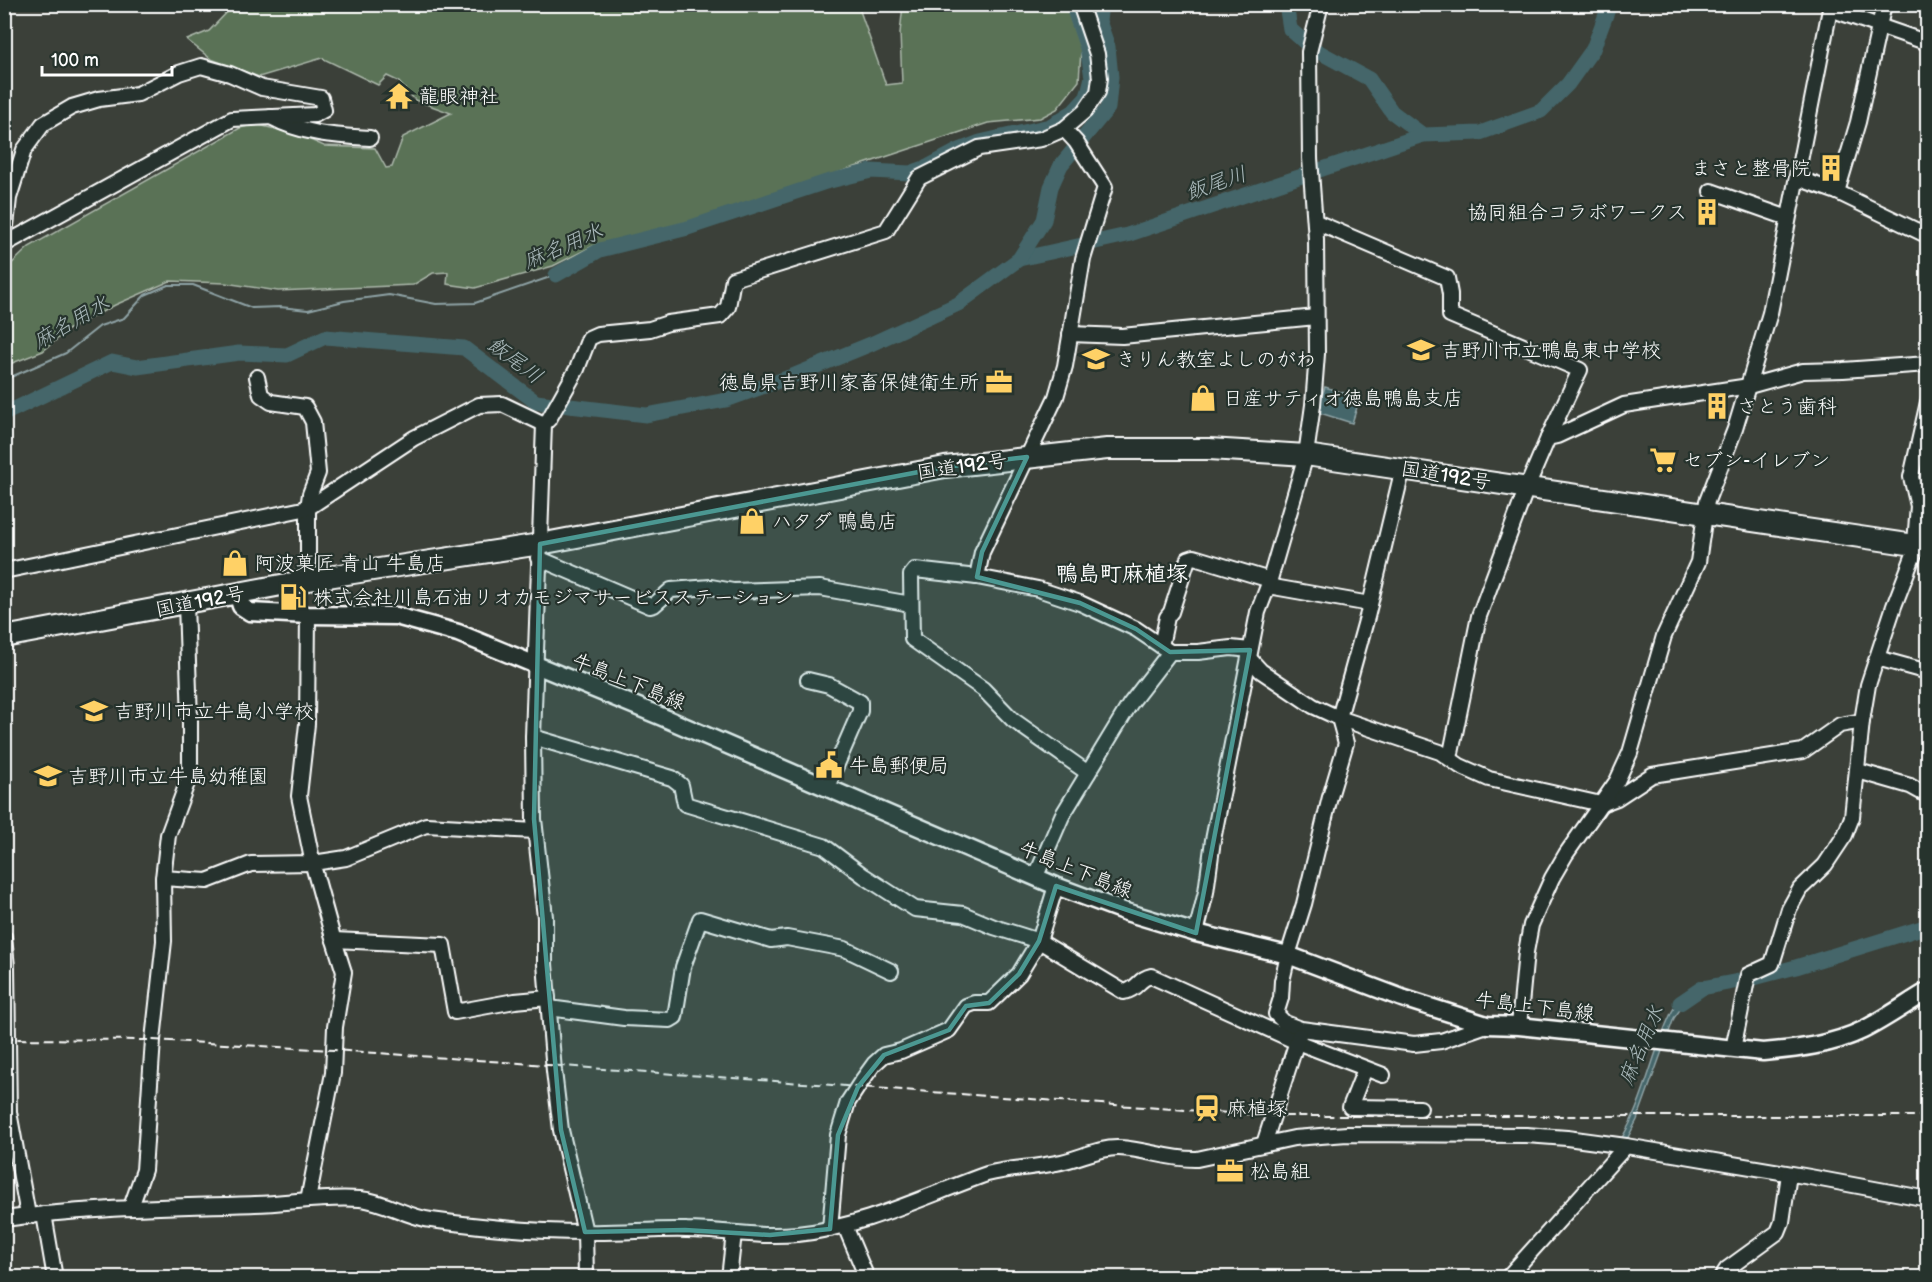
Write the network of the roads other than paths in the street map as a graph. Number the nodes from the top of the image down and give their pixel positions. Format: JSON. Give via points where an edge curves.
{"nodes":[{"id":1,"x":1080,"y":4,"type":"edge"},
{"id":2,"x":1321,"y":4,"type":"edge"},
{"id":3,"x":1884,"y":4,"type":"edge"},
{"id":4,"x":1833,"y":9,"type":"edge"},
{"id":5,"x":1880,"y":26,"type":"junction"},
{"id":6,"x":1928,"y":43,"type":"edge"},
{"id":7,"x":268,"y":116,"type":"junction"},
{"id":8,"x":1064,"y":129,"type":"junction"},
{"id":9,"x":370,"y":138,"type":"dead end"},
{"id":10,"x":1797,"y":178,"type":"junction"},
{"id":11,"x":1711,"y":191,"type":"dead end"},
{"id":12,"x":1837,"y":192,"type":"junction"},
{"id":13,"x":1788,"y":218,"type":"junction"},
{"id":14,"x":1316,"y":222,"type":"junction"},
{"id":15,"x":1928,"y":236,"type":"edge"},
{"id":16,"x":5,"y":244,"type":"edge"},
{"id":17,"x":1316,"y":317,"type":"junction"},
{"id":18,"x":1070,"y":334,"type":"junction"},
{"id":19,"x":1928,"y":364,"type":"edge"},
{"id":20,"x":257,"y":377,"type":"dead end"},
{"id":21,"x":1749,"y":386,"type":"junction"},
{"id":22,"x":1928,"y":402,"type":"edge"},
{"id":23,"x":546,"y":422,"type":"junction"},
{"id":24,"x":1548,"y":438,"type":"junction"},
{"id":25,"x":1306,"y":454,"type":"junction"},
{"id":26,"x":1028,"y":457,"type":"junction"},
{"id":27,"x":1403,"y":468,"type":"junction"},
{"id":28,"x":1527,"y":487,"type":"junction"},
{"id":29,"x":308,"y":508,"type":"junction"},
{"id":30,"x":1705,"y":514,"type":"junction"},
{"id":31,"x":1921,"y":546,"type":"edge"},
{"id":32,"x":539,"y":551,"type":"junction"},
{"id":33,"x":4,"y":571,"type":"edge"},
{"id":34,"x":977,"y":577,"type":"junction"},
{"id":35,"x":308,"y":580,"type":"junction"},
{"id":36,"x":1269,"y":583,"type":"junction"},
{"id":37,"x":237,"y":593,"type":"junction"},
{"id":38,"x":186,"y":604,"type":"junction"},
{"id":39,"x":911,"y":604,"type":"junction"},
{"id":40,"x":1370,"y":604,"type":"junction"},
{"id":41,"x":308,"y":615,"type":"junction"},
{"id":42,"x":4,"y":637,"type":"edge"},
{"id":43,"x":1166,"y":649,"type":"junction"},
{"id":44,"x":1250,"y":654,"type":"junction"},
{"id":45,"x":1877,"y":658,"type":"junction"},
{"id":46,"x":535,"y":665,"type":"junction"},
{"id":47,"x":1928,"y":672,"type":"edge"},
{"id":48,"x":808,"y":680,"type":"dead end"},
{"id":49,"x":1340,"y":718,"type":"junction"},
{"id":50,"x":1862,"y":721,"type":"junction"},
{"id":51,"x":533,"y":736,"type":"junction"},
{"id":52,"x":1449,"y":758,"type":"junction"},
{"id":53,"x":1858,"y":771,"type":"junction"},
{"id":54,"x":1088,"y":773,"type":"junction"},
{"id":55,"x":827,"y":787,"type":"junction"},
{"id":56,"x":1928,"y":796,"type":"edge"},
{"id":57,"x":1601,"y":804,"type":"junction"},
{"id":58,"x":535,"y":831,"type":"junction"},
{"id":59,"x":313,"y":863,"type":"junction"},
{"id":60,"x":1036,"y":876,"type":"junction"},
{"id":61,"x":163,"y":878,"type":"junction"},
{"id":62,"x":1056,"y":886,"type":"junction"},
{"id":63,"x":1196,"y":933,"type":"junction"},
{"id":64,"x":4,"y":937,"type":"edge"},
{"id":65,"x":334,"y":940,"type":"junction"},
{"id":66,"x":1039,"y":941,"type":"junction"},
{"id":67,"x":1288,"y":956,"type":"junction"},
{"id":68,"x":891,"y":971,"type":"dead end"},
{"id":69,"x":1928,"y":991,"type":"edge"},
{"id":70,"x":548,"y":1003,"type":"junction"},
{"id":71,"x":1487,"y":1025,"type":"junction"},
{"id":72,"x":1519,"y":1026,"type":"junction"},
{"id":73,"x":1299,"y":1035,"type":"junction"},
{"id":74,"x":1733,"y":1049,"type":"junction"},
{"id":75,"x":1365,"y":1068,"type":"junction"},
{"id":76,"x":1383,"y":1075,"type":"dead end"},
{"id":77,"x":1420,"y":1108,"type":"dead end"},
{"id":78,"x":1264,"y":1144,"type":"junction"},
{"id":79,"x":1619,"y":1145,"type":"junction"},
{"id":80,"x":1789,"y":1173,"type":"junction"},
{"id":81,"x":1928,"y":1199,"type":"edge"},
{"id":82,"x":308,"y":1200,"type":"junction"},
{"id":83,"x":130,"y":1207,"type":"junction"},
{"id":84,"x":44,"y":1214,"type":"junction"},
{"id":85,"x":28,"y":1215,"type":"junction"},
{"id":86,"x":4,"y":1219,"type":"edge"},
{"id":87,"x":845,"y":1226,"type":"junction"},
{"id":88,"x":830,"y":1229,"type":"junction"},
{"id":89,"x":585,"y":1232,"type":"junction"},
{"id":90,"x":735,"y":1233,"type":"junction"},
{"id":91,"x":55,"y":1278,"type":"edge"},
{"id":92,"x":586,"y":1278,"type":"edge"},
{"id":93,"x":729,"y":1278,"type":"edge"},
{"id":94,"x":867,"y":1278,"type":"edge"},
{"id":95,"x":1507,"y":1278,"type":"edge"},
{"id":96,"x":1721,"y":1278,"type":"edge"}],
"edges":[{"from":1,"to":8,"type":"street","via":[[1097,54],[1100,78],[1098,92]]},
{"from":2,"to":14,"type":"street","via":[[1311,46],[1310,158]]},
{"from":3,"to":5,"type":"street"},
{"from":4,"to":5,"type":"street"},
{"from":4,"to":10,"type":"street"},
{"from":5,"to":6,"type":"street"},
{"from":5,"to":12,"type":"street"},
{"from":7,"to":9,"type":"street","via":[[289,128]]},
{"from":7,"to":16,"type":"street","via":[[232,118]]},
{"from":7,"to":16,"type":"street","via":[[315,115],[324,110],[321,98],[262,88],[201,66],[138,94],[72,107],[43,124],[24,150],[9,198]]},
{"from":8,"to":18,"type":"street","via":[[1105,187],[1083,259]]},
{"from":8,"to":23,"type":"street","via":[[1041,139],[980,148],[919,178],[886,231],[733,279],[728,307],[720,316],[589,338]]},
{"from":10,"to":12,"type":"street"},
{"from":10,"to":13,"type":"street"},
{"from":11,"to":13,"type":"street"},
{"from":12,"to":15,"type":"street"},
{"from":13,"to":21,"type":"street","via":[[1770,313]]},
{"from":14,"to":17,"type":"street"},
{"from":14,"to":24,"type":"street","via":[[1447,278],[1450,315],[1580,370]]},
{"from":17,"to":18,"type":"street","via":[[1143,335]]},
{"from":17,"to":25,"type":"street","via":[[1317,354]]},
{"from":18,"to":26,"type":"street","via":[[1056,397]]},
{"from":19,"to":21,"type":"street","via":[[1803,371]]},
{"from":20,"to":29,"type":"street","via":[[261,395],[271,402],[305,407],[313,422],[318,473]]},
{"from":21,"to":24,"type":"street","via":[[1624,405]]},
{"from":21,"to":30,"type":"street"},
{"from":22,"to":31,"type":"street","via":[[1911,477]]},
{"from":23,"to":29,"type":"street","via":[[502,404],[478,405],[414,438]]},
{"from":23,"to":32,"type":"street"},
{"from":24,"to":28,"type":"street"},
{"from":25,"to":26,"type":"highway","name":"国道192号","via":[[1209,448],[1107,448]]},
{"from":25,"to":27,"type":"highway","name":"国道192号"},
{"from":25,"to":36,"type":"street"},
{"from":26,"to":32,"type":"highway","name":"国道192号","via":[[945,467]]},
{"from":26,"to":34,"type":"street","via":[[982,552]]},
{"from":27,"to":28,"type":"highway","name":"国道192号"},
{"from":27,"to":40,"type":"street"},
{"from":28,"to":30,"type":"highway","name":"国道192号"},
{"from":28,"to":52,"type":"street","via":[[1479,616]]},
{"from":29,"to":33,"type":"street"},
{"from":29,"to":35,"type":"street"},
{"from":30,"to":31,"type":"highway","name":"国道192号"},
{"from":30,"to":57,"type":"street","via":[[1698,562],[1664,636],[1630,753]]},
{"from":31,"to":45,"type":"street","via":[[1914,554]]},
{"from":32,"to":35,"type":"highway","name":"国道192号"},
{"from":32,"to":39,"type":"street","via":[[650,606],[671,590],[711,587],[733,591],[820,588]]},
{"from":32,"to":46,"type":"street"},
{"from":34,"to":39,"type":"street","via":[[915,570],[911,575]]},
{"from":34,"to":43,"type":"street","via":[[1038,589],[1080,603],[1136,629]]},
{"from":35,"to":37,"type":"highway","name":"国道192号"},
{"from":36,"to":40,"type":"street"},
{"from":36,"to":43,"type":"street","via":[[1194,557],[1188,559],[1167,617]]},
{"from":36,"to":44,"type":"street","via":[[1258,612]]},
{"from":37,"to":38,"type":"highway","name":"国道192号"},
{"from":37,"to":41,"type":"main road","name":"牛島上下島線","via":[[241,606],[250,612]]},
{"from":38,"to":42,"type":"highway","name":"国道192号"},
{"from":38,"to":61,"type":"street","via":[[189,775],[168,835]]},
{"from":39,"to":54,"type":"street","via":[[912,639],[983,689],[1013,720]]},
{"from":40,"to":49,"type":"street"},
{"from":41,"to":46,"type":"main road","name":"牛島上下島線","via":[[396,616],[458,633]]},
{"from":41,"to":59,"type":"street","via":[[307,724],[299,796]]},
{"from":43,"to":44,"type":"street","via":[[1198,652],[1231,648]]},
{"from":43,"to":54,"type":"street"},
{"from":44,"to":49,"type":"street","via":[[1261,671],[1313,706]]},
{"from":44,"to":63,"type":"street"},
{"from":45,"to":47,"type":"street"},
{"from":45,"to":50,"type":"street"},
{"from":46,"to":51,"type":"street"},
{"from":46,"to":55,"type":"main road","name":"牛島上下島線"},
{"from":48,"to":55,"type":"street","via":[[829,685],[860,702],[860,711]]},
{"from":49,"to":52,"type":"street"},
{"from":49,"to":67,"type":"street","via":[[1346,743]]},
{"from":50,"to":53,"type":"street"},
{"from":50,"to":57,"type":"street","via":[[1840,725],[1803,751],[1652,775]]},
{"from":51,"to":58,"type":"street"},
{"from":51,"to":66,"type":"street","via":[[672,778],[681,785],[685,804],[825,846],[915,909],[963,914]]},
{"from":52,"to":57,"type":"street","via":[[1489,779]]},
{"from":53,"to":56,"type":"street","via":[[1910,786]]},
{"from":53,"to":74,"type":"street","via":[[1852,816],[1845,835],[1789,909],[1772,964],[1750,972]]},
{"from":54,"to":60,"type":"street","via":[[1062,816]]},
{"from":55,"to":60,"type":"main road","name":"牛島上下島線"},
{"from":57,"to":72,"type":"street","via":[[1552,878],[1531,925]]},
{"from":58,"to":59,"type":"street","via":[[426,825],[346,858]]},
{"from":58,"to":70,"type":"street","via":[[545,917]]},
{"from":59,"to":61,"type":"street","via":[[251,864],[207,881]]},
{"from":59,"to":65,"type":"street"},
{"from":60,"to":62,"type":"main road","name":"牛島上下島線"},
{"from":61,"to":83,"type":"street","via":[[164,941],[144,1170]]},
{"from":62,"to":63,"type":"main road","name":"牛島上下島線"},
{"from":62,"to":66,"type":"street"},
{"from":63,"to":67,"type":"main road","name":"牛島上下島線"},
{"from":64,"to":85,"type":"street","via":[[9,1112]]},
{"from":65,"to":70,"type":"street","via":[[443,945],[455,1012],[515,1001]]},
{"from":65,"to":82,"type":"street","via":[[344,972],[333,1073]]},
{"from":66,"to":73,"type":"street","via":[[1124,992],[1151,976]]},
{"from":66,"to":88,"type":"street","via":[[1019,974],[989,1003],[966,1006],[949,1030],[884,1055],[874,1064],[848,1102],[840,1128]]},
{"from":67,"to":71,"type":"main road","name":"牛島上下島線"},
{"from":67,"to":73,"type":"street","via":[[1276,1014]]},
{"from":68,"to":70,"type":"street","via":[[845,949],[787,938],[771,940],[699,919],[683,967],[675,1017],[670,1020],[624,1018]]},
{"from":69,"to":74,"type":"main road","name":"牛島上下島線","via":[[1864,1030],[1836,1040],[1799,1049]]},
{"from":70,"to":89,"type":"street","via":[[561,1130]]},
{"from":71,"to":72,"type":"main road","name":"牛島上下島線"},
{"from":71,"to":73,"type":"street","via":[[1442,1041],[1414,1044]]},
{"from":72,"to":74,"type":"main road","name":"牛島上下島線"},
{"from":73,"to":75,"type":"street"},
{"from":73,"to":78,"type":"street"},
{"from":75,"to":76,"type":"street"},
{"from":75,"to":77,"type":"street","via":[[1350,1107]]},
{"from":78,"to":79,"type":"street","via":[[1347,1134],[1526,1136]]},
{"from":78,"to":87,"type":"street","via":[[1197,1159],[1108,1149],[1055,1164],[987,1174]]},
{"from":79,"to":80,"type":"street"},
{"from":79,"to":95,"type":"street"},
{"from":80,"to":81,"type":"street"},
{"from":80,"to":96,"type":"street","via":[[1778,1232],[1727,1269]]},
{"from":82,"to":83,"type":"street"},
{"from":82,"to":89,"type":"street","via":[[361,1199],[429,1220]]},
{"from":83,"to":84,"type":"street"},
{"from":84,"to":85,"type":"street"},
{"from":84,"to":91,"type":"street"},
{"from":85,"to":86,"type":"street"},
{"from":87,"to":88,"type":"street"},
{"from":87,"to":94,"type":"street"},
{"from":88,"to":90,"type":"street","via":[[795,1234]]},
{"from":89,"to":90,"type":"street"},
{"from":89,"to":92,"type":"street"},
{"from":90,"to":93,"type":"street"}]}
